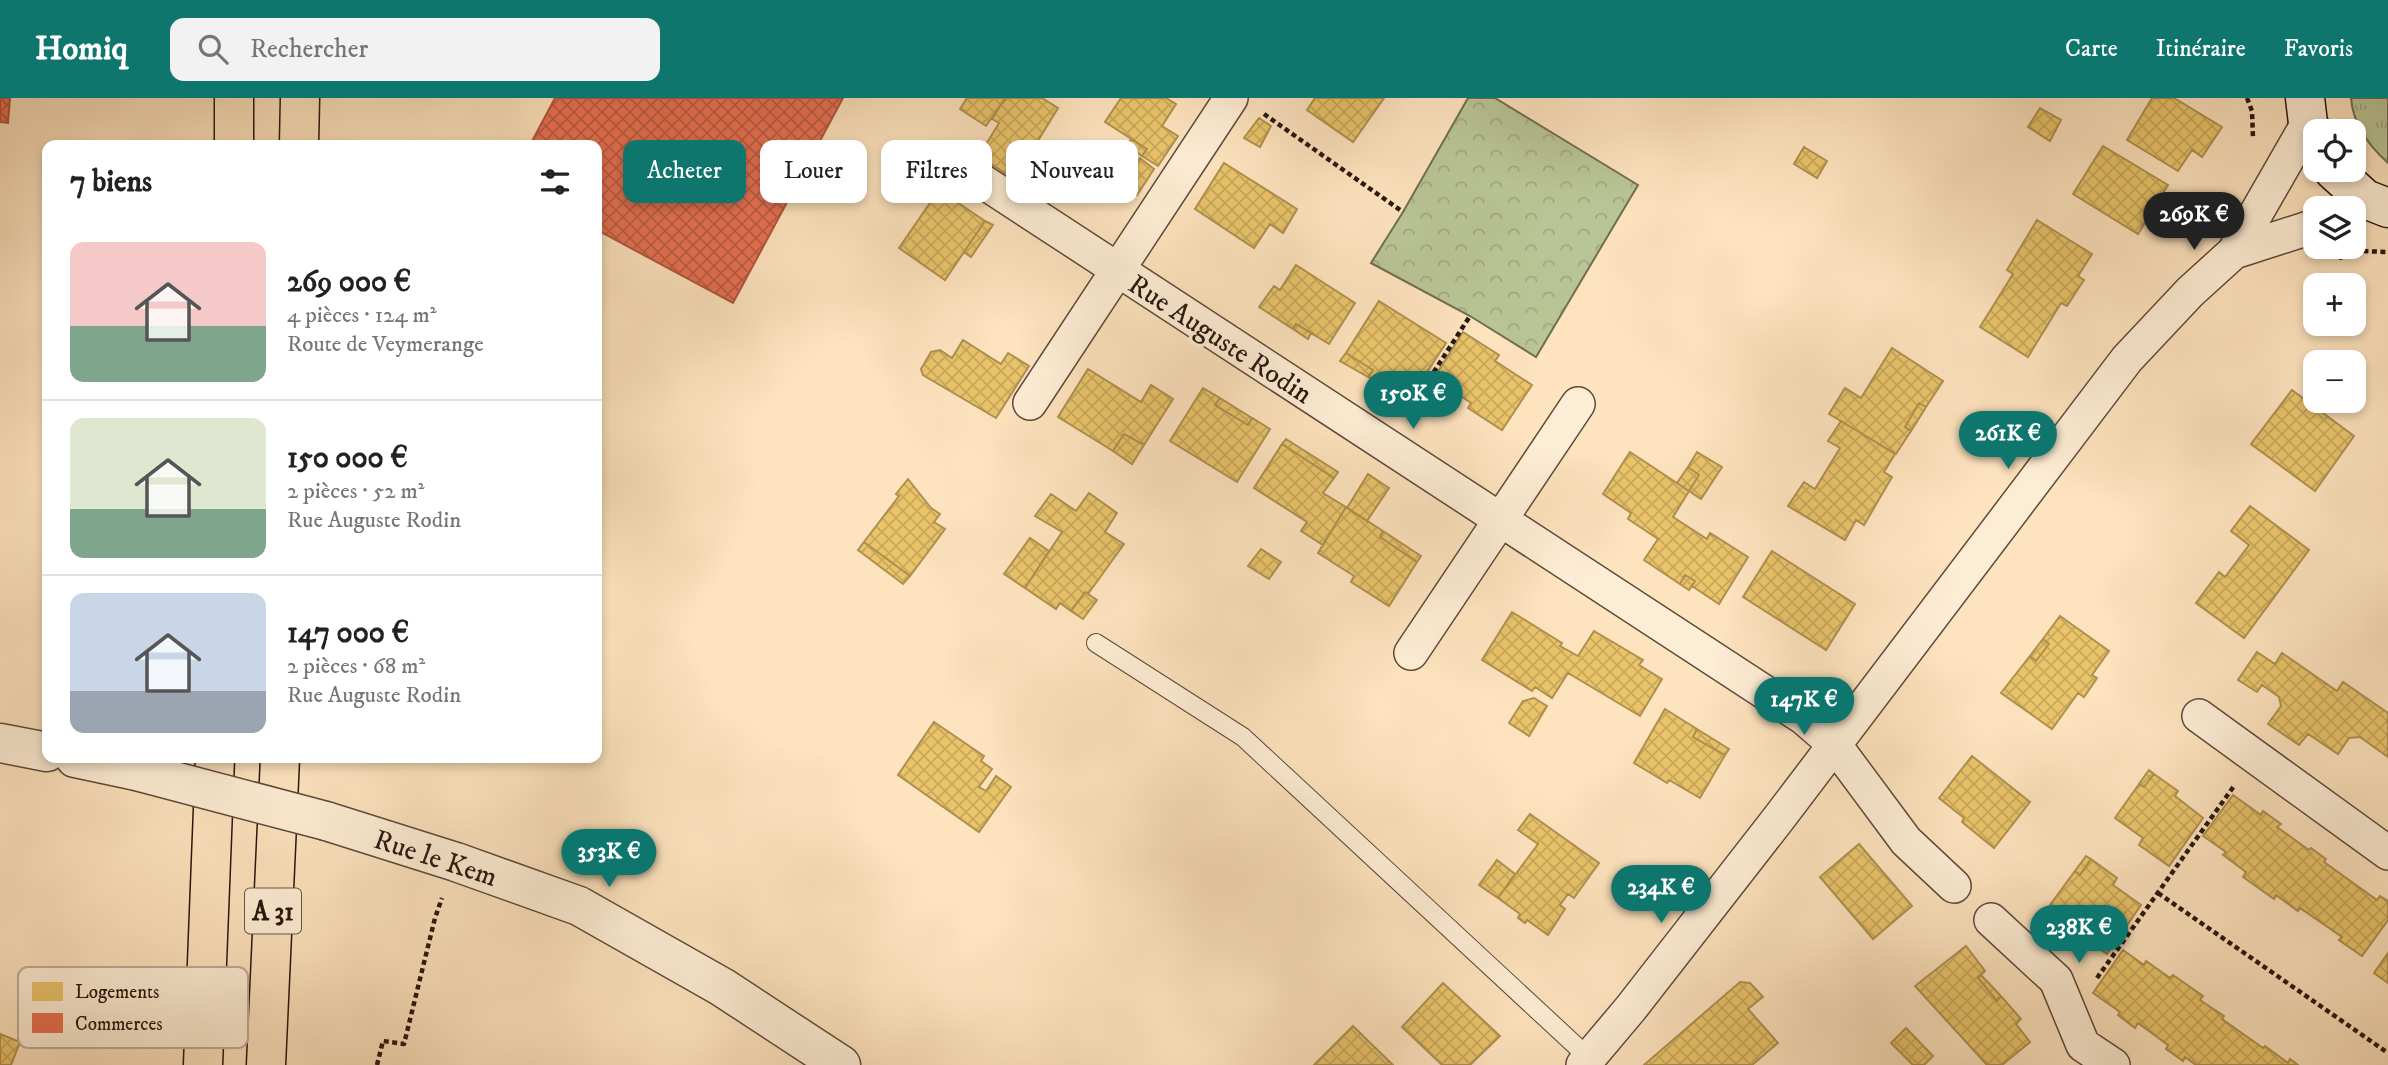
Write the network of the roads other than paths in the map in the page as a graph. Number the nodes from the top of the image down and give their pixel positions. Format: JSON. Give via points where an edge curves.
{"nodes":[{"id":1,"x":234,"y":98,"type":"edge"},
{"id":2,"x":300,"y":98,"type":"edge"},
{"id":3,"x":1231,"y":98,"type":"edge"},
{"id":4,"x":2303,"y":131,"type":"edge"},
{"id":5,"x":234,"y":140,"type":"edge"},
{"id":6,"x":299,"y":140,"type":"edge"},
{"id":7,"x":2346,"y":182,"type":"edge"},
{"id":8,"x":992,"y":188,"type":"edge"},
{"id":9,"x":2374,"y":209,"type":"edge"},
{"id":10,"x":2303,"y":230,"type":"edge"},
{"id":11,"x":2234,"y":253,"type":"junction"},
{"id":12,"x":1118,"y":270,"type":"junction"},
{"id":13,"x":1030,"y":403,"type":"dead end"},
{"id":14,"x":1578,"y":404,"type":"dead end"},
{"id":15,"x":1500,"y":520,"type":"junction"},
{"id":16,"x":1097,"y":643,"type":"dead end"},
{"id":17,"x":1411,"y":653,"type":"dead end"},
{"id":18,"x":2199,"y":716,"type":"dead end"},
{"id":19,"x":0,"y":743,"type":"edge"},
{"id":20,"x":1833,"y":744,"type":"junction"},
{"id":21,"x":42,"y":750,"type":"edge"},
{"id":22,"x":98,"y":763,"type":"edge"},
{"id":23,"x":215,"y":763,"type":"edge"},
{"id":24,"x":280,"y":763,"type":"edge"},
{"id":25,"x":2388,"y":853,"type":"edge"},
{"id":26,"x":1954,"y":886,"type":"dead end"},
{"id":27,"x":1991,"y":920,"type":"dead end"},
{"id":28,"x":208,"y":967,"type":"edge"},
{"id":29,"x":1586,"y":1062,"type":"edge"},
{"id":30,"x":266,"y":1065,"type":"edge"},
{"id":31,"x":841,"y":1065,"type":"edge"},
{"id":32,"x":2113,"y":1065,"type":"edge"}],
"edges":[{"from":1,"to":5,"type":"highway"},
{"from":2,"to":6,"type":"highway"},
{"from":3,"to":12,"type":"street","name":"Rue Auguste Rodin"},
{"from":4,"to":11,"type":"street"},
{"from":7,"to":9,"type":"street"},
{"from":8,"to":12,"type":"street","name":"Rue Auguste Rodin"},
{"from":10,"to":11,"type":"street"},
{"from":11,"to":20,"type":"street","via":[[2127,359]]},
{"from":12,"to":13,"type":"street","name":"Rue Auguste Rodin"},
{"from":12,"to":15,"type":"street","name":"Rue Auguste Rodin"},
{"from":14,"to":15,"type":"street"},
{"from":15,"to":17,"type":"street"},
{"from":15,"to":20,"type":"street","name":"Rue Auguste Rodin","via":[[1804,718]]},
{"from":16,"to":29,"type":"lane","via":[[1243,737]]},
{"from":18,"to":25,"type":"street"},
{"from":19,"to":21,"type":"street"},
{"from":20,"to":26,"type":"street","name":"Rue Auguste Rodin","via":[[1906,841]]},
{"from":20,"to":29,"type":"street"},
{"from":22,"to":31,"type":"street","name":"Rue le Kem","bridge":true,"via":[[326,821],[579,906],[722,987]]},
{"from":23,"to":28,"type":"highway","number":"A 31"},
{"from":24,"to":30,"type":"highway","number":"A 31"},
{"from":27,"to":32,"type":"street","via":[[2056,980],[2083,1045]]}]}
